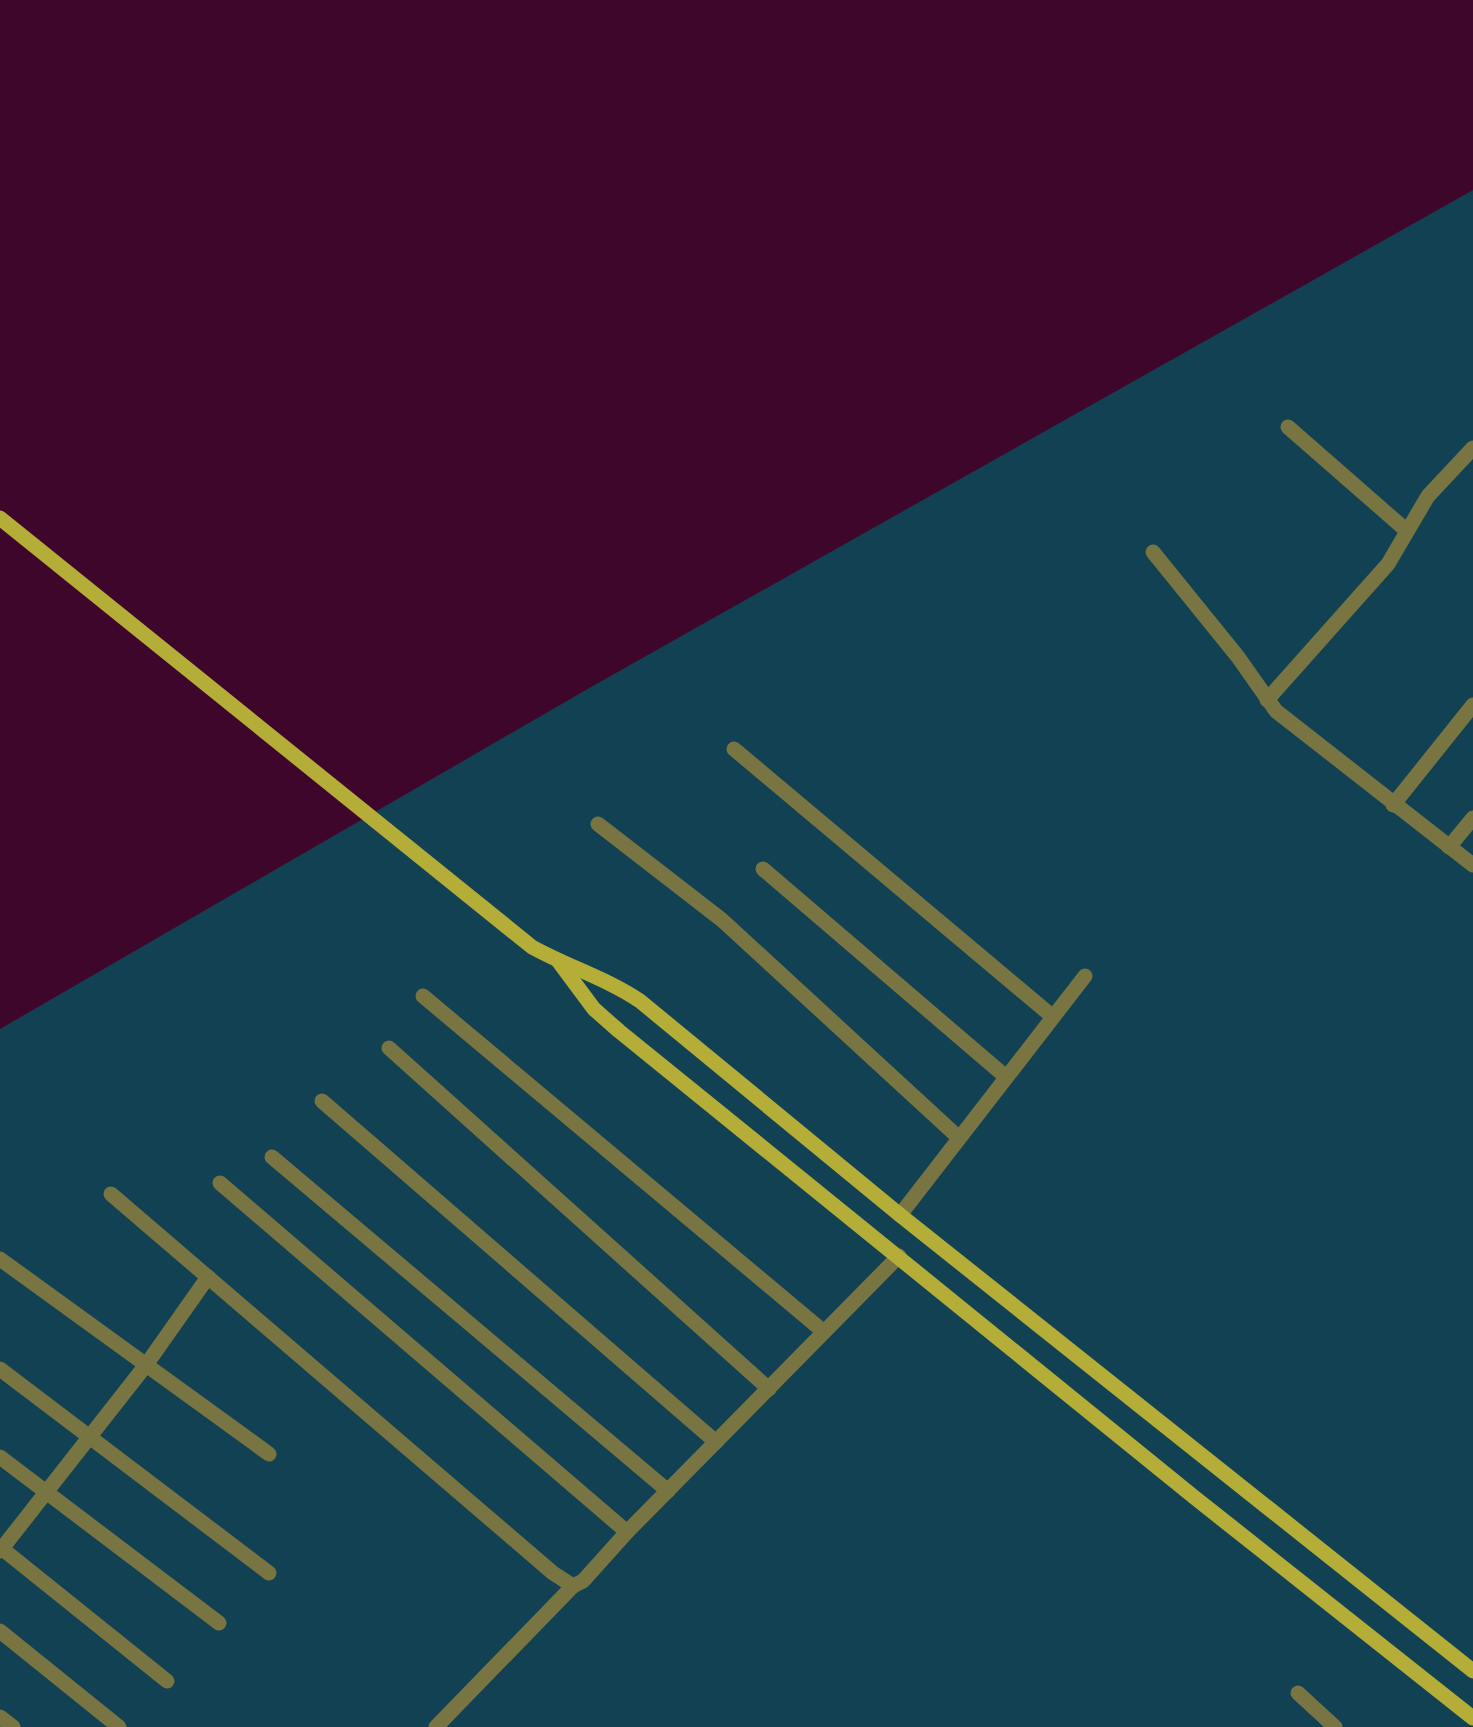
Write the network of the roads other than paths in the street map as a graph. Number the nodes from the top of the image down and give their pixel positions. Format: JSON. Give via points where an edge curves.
{"nodes":[{"id":1,"x":1288,"y":427,"type":"dead end"},
{"id":2,"x":1473,"y":448,"type":"edge"},
{"id":3,"x":0,"y":518,"type":"edge"},
{"id":4,"x":1407,"y":531,"type":"junction"},
{"id":5,"x":1153,"y":552,"type":"dead end"},
{"id":6,"x":1267,"y":700,"type":"junction"},
{"id":7,"x":1473,"y":705,"type":"edge"},
{"id":8,"x":734,"y":749,"type":"dead end"},
{"id":9,"x":1394,"y":805,"type":"junction"},
{"id":10,"x":1473,"y":818,"type":"edge"},
{"id":11,"x":598,"y":824,"type":"dead end"},
{"id":12,"x":1449,"y":847,"type":"junction"},
{"id":13,"x":1473,"y":865,"type":"edge"},
{"id":14,"x":763,"y":869,"type":"dead end"},
{"id":15,"x":559,"y":962,"type":"junction"},
{"id":16,"x":1085,"y":976,"type":"dead end"},
{"id":17,"x":423,"y":996,"type":"dead end"},
{"id":18,"x":1053,"y":1017,"type":"junction"},
{"id":19,"x":389,"y":1048,"type":"dead end"},
{"id":20,"x":1006,"y":1077,"type":"junction"},
{"id":21,"x":322,"y":1101,"type":"dead end"},
{"id":22,"x":958,"y":1137,"type":"junction"},
{"id":23,"x":272,"y":1156,"type":"dead end"},
{"id":24,"x":220,"y":1183,"type":"dead end"},
{"id":25,"x":111,"y":1194,"type":"dead end"},
{"id":26,"x":900,"y":1215,"type":"junction"},
{"id":27,"x":899,"y":1256,"type":"junction"},
{"id":28,"x":0,"y":1259,"type":"edge"},
{"id":29,"x":208,"y":1277,"type":"junction"},
{"id":30,"x":824,"y":1332,"type":"junction"},
{"id":31,"x":146,"y":1365,"type":"junction"},
{"id":32,"x":0,"y":1369,"type":"edge"},
{"id":33,"x":769,"y":1389,"type":"junction"},
{"id":34,"x":89,"y":1437,"type":"junction"},
{"id":35,"x":716,"y":1442,"type":"junction"},
{"id":36,"x":269,"y":1454,"type":"dead end"},
{"id":37,"x":0,"y":1457,"type":"edge"},
{"id":38,"x":47,"y":1491,"type":"junction"},
{"id":39,"x":668,"y":1491,"type":"junction"},
{"id":40,"x":627,"y":1532,"type":"junction"},
{"id":41,"x":1,"y":1549,"type":"edge"},
{"id":42,"x":269,"y":1573,"type":"dead end"},
{"id":43,"x":573,"y":1586,"type":"junction"},
{"id":44,"x":219,"y":1623,"type":"dead end"},
{"id":45,"x":0,"y":1631,"type":"edge"},
{"id":46,"x":1473,"y":1671,"type":"edge"},
{"id":47,"x":167,"y":1681,"type":"dead end"},
{"id":48,"x":1298,"y":1693,"type":"dead end"},
{"id":49,"x":0,"y":1717,"type":"edge"},
{"id":50,"x":1473,"y":1718,"type":"edge"},
{"id":51,"x":13,"y":1727,"type":"edge"},
{"id":52,"x":119,"y":1727,"type":"edge"},
{"id":53,"x":436,"y":1727,"type":"edge"},
{"id":54,"x":1335,"y":1727,"type":"edge"}],
"edges":[{"from":1,"to":4,"type":"street"},
{"from":2,"to":4,"type":"street","via":[[1428,496]]},
{"from":3,"to":15,"type":"main road","via":[[532,947]]},
{"from":4,"to":6,"type":"street","via":[[1388,564]]},
{"from":5,"to":6,"type":"street","via":[[1251,673]]},
{"from":6,"to":9,"type":"street"},
{"from":7,"to":9,"type":"street"},
{"from":8,"to":18,"type":"street"},
{"from":9,"to":12,"type":"street"},
{"from":10,"to":12,"type":"street"},
{"from":11,"to":22,"type":"street","via":[[722,920]]},
{"from":12,"to":13,"type":"street"},
{"from":14,"to":20,"type":"street"},
{"from":15,"to":26,"type":"main road","via":[[614,983],[640,1001]]},
{"from":15,"to":27,"type":"main road","via":[[594,1009],[619,1031]]},
{"from":16,"to":18,"type":"street"},
{"from":17,"to":30,"type":"street"},
{"from":18,"to":20,"type":"street"},
{"from":19,"to":33,"type":"street"},
{"from":20,"to":22,"type":"street"},
{"from":21,"to":35,"type":"street"},
{"from":22,"to":26,"type":"street"},
{"from":23,"to":39,"type":"street"},
{"from":24,"to":40,"type":"street"},
{"from":25,"to":29,"type":"street"},
{"from":26,"to":46,"type":"main road"},
{"from":27,"to":30,"type":"street"},
{"from":27,"to":50,"type":"main road"},
{"from":28,"to":31,"type":"street"},
{"from":29,"to":31,"type":"street"},
{"from":29,"to":43,"type":"street","via":[[553,1573]]},
{"from":30,"to":33,"type":"street"},
{"from":31,"to":34,"type":"street"},
{"from":31,"to":36,"type":"street"},
{"from":32,"to":34,"type":"street"},
{"from":33,"to":35,"type":"street"},
{"from":34,"to":38,"type":"street"},
{"from":34,"to":42,"type":"street"},
{"from":35,"to":39,"type":"street"},
{"from":37,"to":38,"type":"street"},
{"from":38,"to":41,"type":"street"},
{"from":38,"to":44,"type":"street"},
{"from":39,"to":40,"type":"street"},
{"from":40,"to":43,"type":"street","via":[[583,1581]]},
{"from":41,"to":47,"type":"street"},
{"from":43,"to":53,"type":"street"},
{"from":45,"to":52,"type":"street"},
{"from":48,"to":54,"type":"street"},
{"from":49,"to":51,"type":"street"}]}
